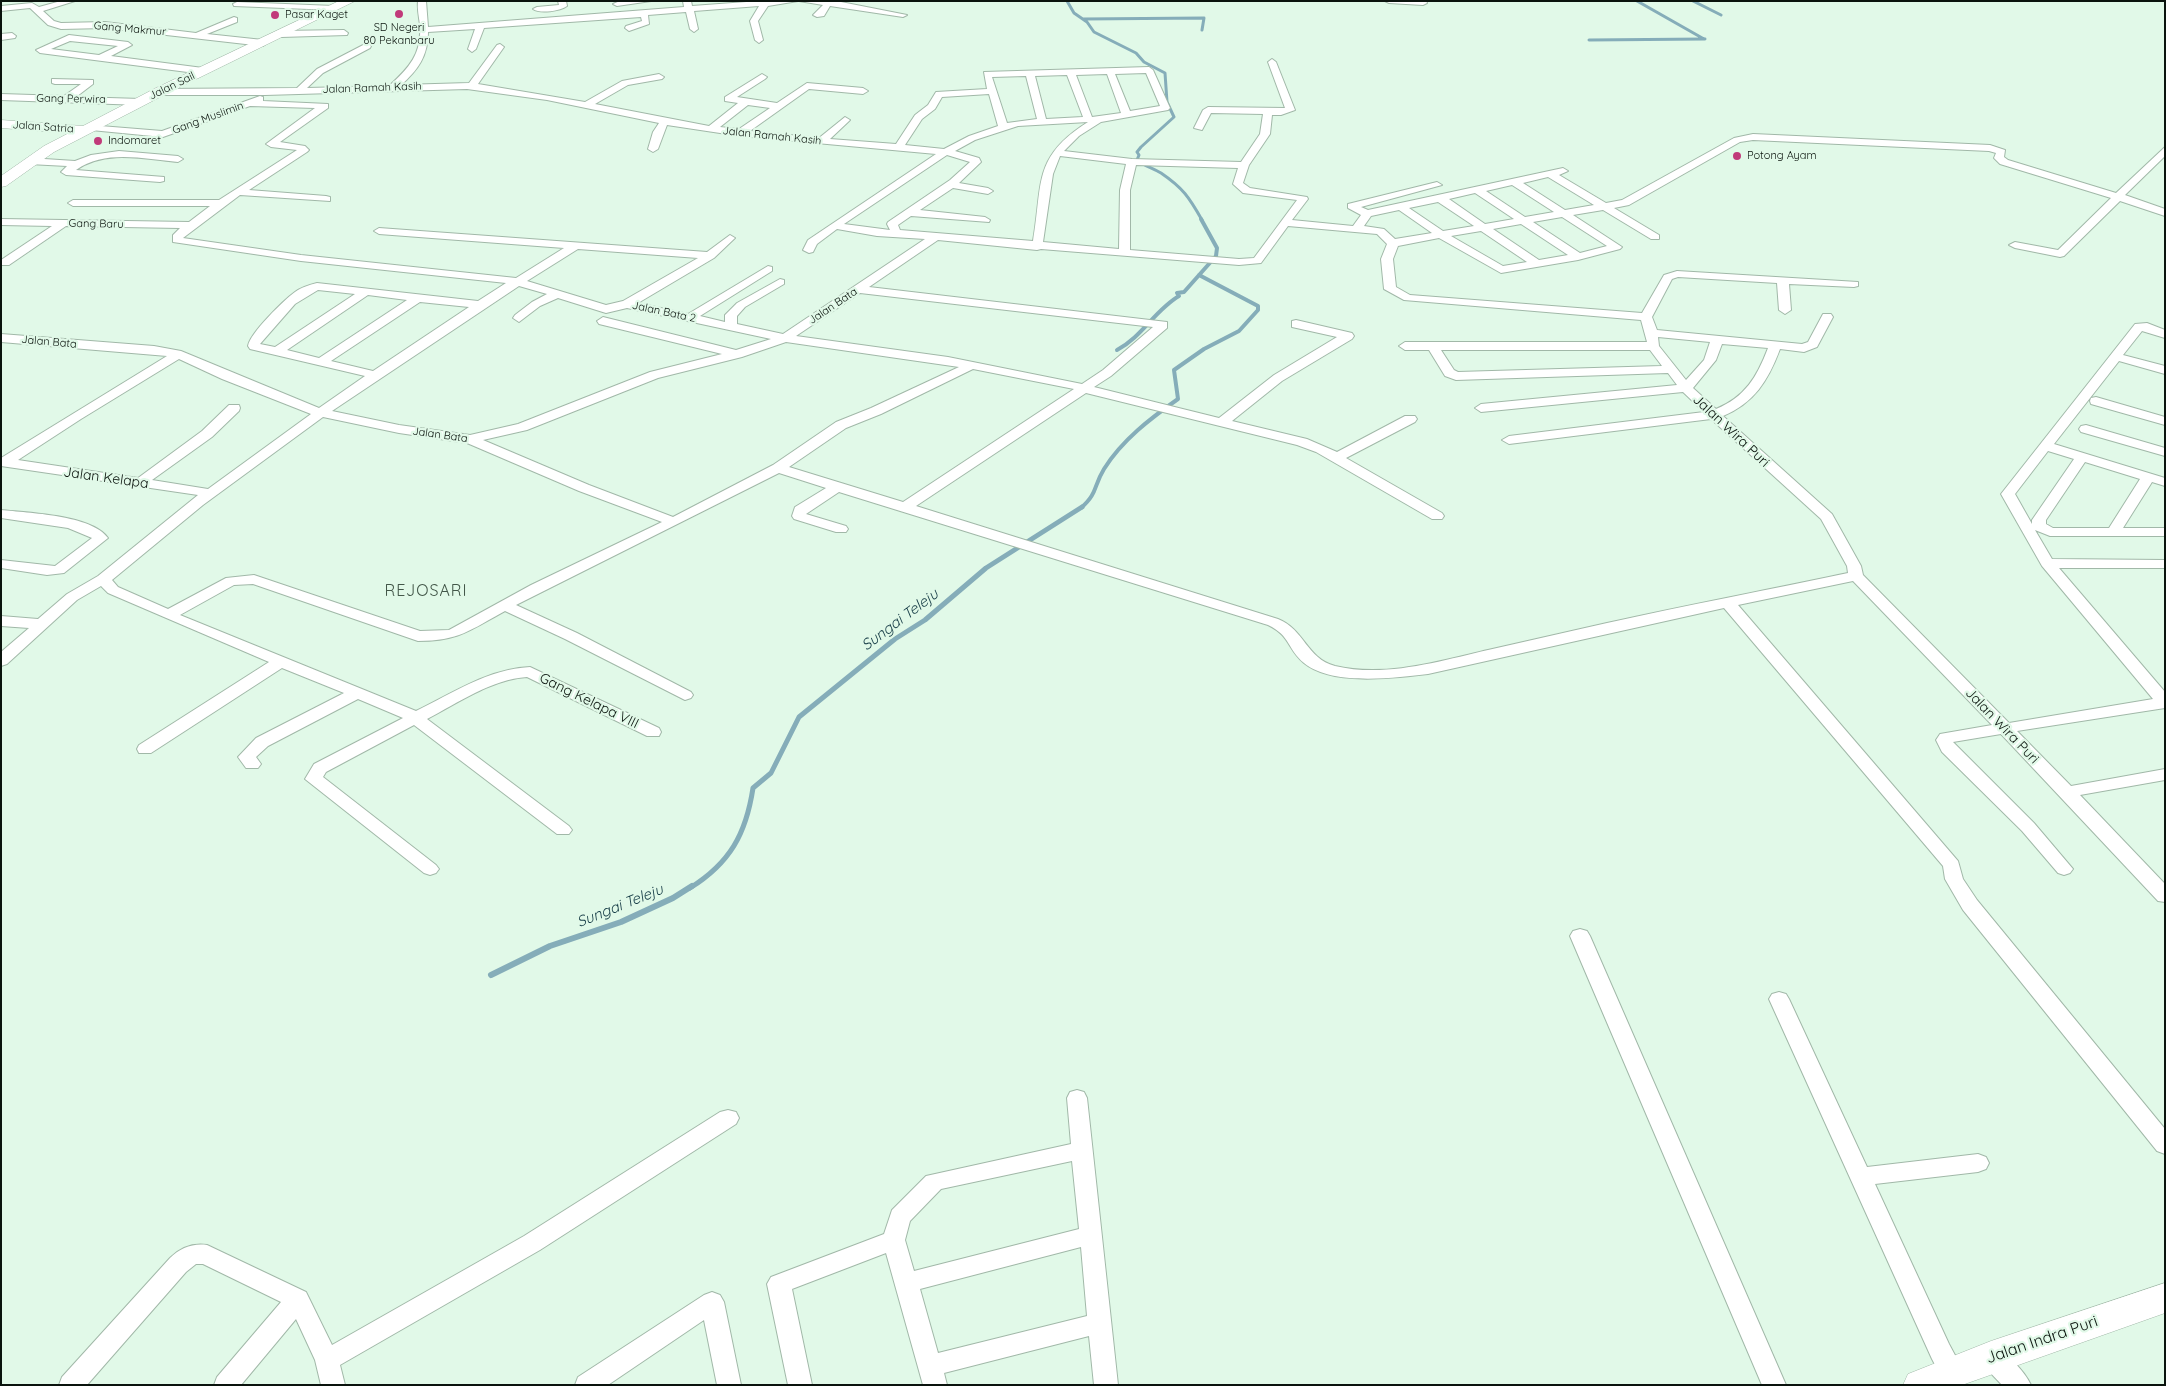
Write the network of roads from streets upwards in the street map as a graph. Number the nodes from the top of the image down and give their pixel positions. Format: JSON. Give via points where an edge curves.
{"nodes":[{"id":1,"x":71,"y":1,"type":"edge"},
{"id":2,"x":349,"y":1,"type":"edge"},
{"id":3,"x":422,"y":1,"type":"edge"},
{"id":4,"x":562,"y":1,"type":"edge"},
{"id":5,"x":647,"y":1,"type":"edge"},
{"id":6,"x":794,"y":1,"type":"edge"},
{"id":7,"x":803,"y":1,"type":"edge"},
{"id":8,"x":1389,"y":1,"type":"edge"},
{"id":9,"x":617,"y":2,"type":"edge"},
{"id":10,"x":765,"y":3,"type":"junction"},
{"id":11,"x":784,"y":3,"type":"edge"},
{"id":12,"x":828,"y":3,"type":"junction"},
{"id":13,"x":1423,"y":3,"type":"dead end"},
{"id":14,"x":237,"y":4,"type":"dead end"},
{"id":15,"x":688,"y":5,"type":"edge"},
{"id":16,"x":334,"y":8,"type":"junction"},
{"id":17,"x":1,"y":9,"type":"edge"},
{"id":18,"x":37,"y":10,"type":"junction"},
{"id":19,"x":526,"y":10,"type":"dead end"},
{"id":20,"x":642,"y":13,"type":"junction"},
{"id":21,"x":619,"y":15,"type":"junction"},
{"id":22,"x":816,"y":15,"type":"dead end"},
{"id":23,"x":903,"y":15,"type":"dead end"},
{"id":24,"x":234,"y":20,"type":"dead end"},
{"id":25,"x":481,"y":24,"type":"junction"},
{"id":26,"x":629,"y":28,"type":"dead end"},
{"id":27,"x":694,"y":29,"type":"dead end"},
{"id":28,"x":424,"y":30,"type":"junction"},
{"id":29,"x":344,"y":33,"type":"dead end"},
{"id":30,"x":281,"y":34,"type":"junction"},
{"id":31,"x":198,"y":35,"type":"junction"},
{"id":32,"x":12,"y":36,"type":"dead end"},
{"id":33,"x":1,"y":37,"type":"edge"},
{"id":34,"x":759,"y":40,"type":"dead end"},
{"id":35,"x":263,"y":43,"type":"junction"},
{"id":36,"x":367,"y":46,"type":"dead end"},
{"id":37,"x":500,"y":47,"type":"dead end"},
{"id":38,"x":472,"y":49,"type":"dead end"},
{"id":39,"x":99,"y":58,"type":"junction"},
{"id":40,"x":1272,"y":62,"type":"dead end"},
{"id":41,"x":203,"y":71,"type":"junction"},
{"id":42,"x":1110,"y":71,"type":"junction"},
{"id":43,"x":1071,"y":72,"type":"junction"},
{"id":44,"x":1030,"y":73,"type":"junction"},
{"id":45,"x":762,"y":77,"type":"dead end"},
{"id":46,"x":659,"y":78,"type":"dead end"},
{"id":47,"x":54,"y":81,"type":"dead end"},
{"id":48,"x":472,"y":86,"type":"junction"},
{"id":49,"x":393,"y":87,"type":"junction"},
{"id":50,"x":356,"y":88,"type":"junction"},
{"id":51,"x":300,"y":90,"type":"junction"},
{"id":52,"x":862,"y":91,"type":"dead end"},
{"id":53,"x":993,"y":91,"type":"junction"},
{"id":54,"x":159,"y":92,"type":"junction"},
{"id":55,"x":1,"y":97,"type":"edge"},
{"id":56,"x":68,"y":98,"type":"junction"},
{"id":57,"x":264,"y":98,"type":"dead end"},
{"id":58,"x":141,"y":102,"type":"junction"},
{"id":59,"x":746,"y":102,"type":"junction"},
{"id":60,"x":251,"y":103,"type":"junction"},
{"id":61,"x":324,"y":106,"type":"junction"},
{"id":62,"x":585,"y":106,"type":"junction"},
{"id":63,"x":778,"y":106,"type":"junction"},
{"id":64,"x":1268,"y":111,"type":"junction"},
{"id":65,"x":1127,"y":115,"type":"junction"},
{"id":66,"x":1101,"y":118,"type":"junction"},
{"id":67,"x":1088,"y":119,"type":"junction"},
{"id":68,"x":845,"y":120,"type":"dead end"},
{"id":69,"x":1042,"y":121,"type":"junction"},
{"id":70,"x":665,"y":122,"type":"junction"},
{"id":71,"x":1,"y":124,"type":"edge"},
{"id":72,"x":1003,"y":126,"type":"junction"},
{"id":73,"x":1199,"y":128,"type":"dead end"},
{"id":74,"x":88,"y":129,"type":"junction"},
{"id":75,"x":711,"y":129,"type":"junction"},
{"id":76,"x":740,"y":133,"type":"junction"},
{"id":77,"x":821,"y":141,"type":"junction"},
{"id":78,"x":899,"y":148,"type":"junction"},
{"id":79,"x":653,"y":149,"type":"dead end"},
{"id":80,"x":2165,"y":150,"type":"edge"},
{"id":81,"x":946,"y":152,"type":"junction"},
{"id":82,"x":1056,"y":153,"type":"junction"},
{"id":83,"x":178,"y":159,"type":"dead end"},
{"id":84,"x":29,"y":161,"type":"junction"},
{"id":85,"x":1138,"y":162,"type":"junction"},
{"id":86,"x":78,"y":164,"type":"junction"},
{"id":87,"x":1244,"y":165,"type":"junction"},
{"id":88,"x":1563,"y":171,"type":"dead end"},
{"id":89,"x":1550,"y":174,"type":"junction"},
{"id":90,"x":4,"y":179,"type":"edge"},
{"id":91,"x":160,"y":179,"type":"dead end"},
{"id":92,"x":1514,"y":182,"type":"junction"},
{"id":93,"x":950,"y":184,"type":"junction"},
{"id":94,"x":1437,"y":185,"type":"dead end"},
{"id":95,"x":1477,"y":190,"type":"junction"},
{"id":96,"x":988,"y":191,"type":"dead end"},
{"id":97,"x":239,"y":192,"type":"junction"},
{"id":98,"x":2119,"y":197,"type":"junction"},
{"id":99,"x":1440,"y":198,"type":"junction"},
{"id":100,"x":326,"y":199,"type":"dead end"},
{"id":101,"x":101,"y":202,"type":"junction"},
{"id":102,"x":73,"y":203,"type":"dead end"},
{"id":103,"x":221,"y":203,"type":"junction"},
{"id":104,"x":2165,"y":204,"type":"edge"},
{"id":105,"x":1401,"y":206,"type":"junction"},
{"id":106,"x":1603,"y":207,"type":"junction"},
{"id":107,"x":2152,"y":207,"type":"junction"},
{"id":108,"x":907,"y":212,"type":"junction"},
{"id":109,"x":2165,"y":213,"type":"edge"},
{"id":110,"x":1565,"y":214,"type":"junction"},
{"id":111,"x":985,"y":220,"type":"dead end"},
{"id":112,"x":1363,"y":221,"type":"junction"},
{"id":113,"x":1524,"y":221,"type":"junction"},
{"id":114,"x":1,"y":222,"type":"edge"},
{"id":115,"x":70,"y":223,"type":"junction"},
{"id":116,"x":1285,"y":223,"type":"junction"},
{"id":117,"x":191,"y":225,"type":"junction"},
{"id":118,"x":835,"y":226,"type":"junction"},
{"id":119,"x":1484,"y":228,"type":"junction"},
{"id":120,"x":379,"y":231,"type":"dead end"},
{"id":121,"x":903,"y":234,"type":"junction"},
{"id":122,"x":1442,"y":236,"type":"junction"},
{"id":123,"x":935,"y":237,"type":"junction"},
{"id":124,"x":1655,"y":237,"type":"dead end"},
{"id":125,"x":624,"y":238,"type":"dead end"},
{"id":126,"x":730,"y":238,"type":"dead end"},
{"id":127,"x":1392,"y":243,"type":"junction"},
{"id":128,"x":2015,"y":245,"type":"dead end"},
{"id":129,"x":574,"y":247,"type":"junction"},
{"id":130,"x":1038,"y":247,"type":"junction"},
{"id":131,"x":609,"y":249,"type":"junction"},
{"id":132,"x":809,"y":250,"type":"dead end"},
{"id":133,"x":1124,"y":254,"type":"junction"},
{"id":134,"x":710,"y":256,"type":"junction"},
{"id":135,"x":1578,"y":257,"type":"junction"},
{"id":136,"x":5,"y":263,"type":"dead end"},
{"id":137,"x":1538,"y":264,"type":"junction"},
{"id":138,"x":768,"y":269,"type":"dead end"},
{"id":139,"x":1783,"y":280,"type":"junction"},
{"id":140,"x":516,"y":281,"type":"junction"},
{"id":141,"x":780,"y":282,"type":"dead end"},
{"id":142,"x":1854,"y":284,"type":"dead end"},
{"id":143,"x":858,"y":289,"type":"junction"},
{"id":144,"x":367,"y":292,"type":"junction"},
{"id":145,"x":557,"y":294,"type":"junction"},
{"id":146,"x":418,"y":298,"type":"junction"},
{"id":147,"x":627,"y":304,"type":"junction"},
{"id":148,"x":479,"y":305,"type":"junction"},
{"id":149,"x":1785,"y":310,"type":"dead end"},
{"id":150,"x":1646,"y":317,"type":"junction"},
{"id":151,"x":1827,"y":317,"type":"dead end"},
{"id":152,"x":519,"y":318,"type":"dead end"},
{"id":153,"x":689,"y":318,"type":"junction"},
{"id":154,"x":603,"y":321,"type":"dead end"},
{"id":155,"x":1296,"y":324,"type":"dead end"},
{"id":156,"x":731,"y":326,"type":"junction"},
{"id":157,"x":2165,"y":334,"type":"edge"},
{"id":158,"x":1,"y":338,"type":"edge"},
{"id":159,"x":785,"y":338,"type":"junction"},
{"id":160,"x":1653,"y":339,"type":"junction"},
{"id":161,"x":1717,"y":339,"type":"junction"},
{"id":162,"x":1775,"y":345,"type":"junction"},
{"id":163,"x":1405,"y":346,"type":"dead end"},
{"id":164,"x":1433,"y":346,"type":"junction"},
{"id":165,"x":279,"y":350,"type":"junction"},
{"id":166,"x":738,"y":354,"type":"junction"},
{"id":167,"x":177,"y":355,"type":"junction"},
{"id":168,"x":2117,"y":358,"type":"junction"},
{"id":169,"x":321,"y":362,"type":"junction"},
{"id":170,"x":970,"y":366,"type":"junction"},
{"id":171,"x":1670,"y":368,"type":"junction"},
{"id":172,"x":2165,"y":370,"type":"edge"},
{"id":173,"x":376,"y":375,"type":"junction"},
{"id":174,"x":1083,"y":388,"type":"junction"},
{"id":175,"x":1686,"y":388,"type":"junction"},
{"id":176,"x":2096,"y":401,"type":"dead end"},
{"id":177,"x":234,"y":408,"type":"dead end"},
{"id":178,"x":1481,"y":408,"type":"dead end"},
{"id":179,"x":321,"y":413,"type":"junction"},
{"id":180,"x":1713,"y":415,"type":"junction"},
{"id":181,"x":1410,"y":419,"type":"dead end"},
{"id":182,"x":2165,"y":421,"type":"edge"},
{"id":183,"x":1222,"y":422,"type":"junction"},
{"id":184,"x":2086,"y":429,"type":"dead end"},
{"id":185,"x":470,"y":439,"type":"junction"},
{"id":186,"x":1509,"y":440,"type":"dead end"},
{"id":187,"x":2045,"y":446,"type":"junction"},
{"id":188,"x":2165,"y":452,"type":"edge"},
{"id":189,"x":2082,"y":457,"type":"junction"},
{"id":190,"x":1336,"y":458,"type":"junction"},
{"id":191,"x":3,"y":463,"type":"edge"},
{"id":192,"x":778,"y":468,"type":"junction"},
{"id":193,"x":2148,"y":477,"type":"junction"},
{"id":194,"x":2165,"y":482,"type":"edge"},
{"id":195,"x":140,"y":483,"type":"junction"},
{"id":196,"x":837,"y":487,"type":"junction"},
{"id":197,"x":210,"y":493,"type":"junction"},
{"id":198,"x":905,"y":507,"type":"junction"},
{"id":199,"x":1,"y":514,"type":"edge"},
{"id":200,"x":1437,"y":516,"type":"dead end"},
{"id":201,"x":674,"y":522,"type":"junction"},
{"id":202,"x":841,"y":529,"type":"dead end"},
{"id":203,"x":2113,"y":532,"type":"junction"},
{"id":204,"x":2165,"y":532,"type":"edge"},
{"id":205,"x":2047,"y":563,"type":"junction"},
{"id":206,"x":1,"y":564,"type":"edge"},
{"id":207,"x":2165,"y":564,"type":"edge"},
{"id":208,"x":1856,"y":576,"type":"junction"},
{"id":209,"x":102,"y":579,"type":"junction"},
{"id":210,"x":1728,"y":603,"type":"junction"},
{"id":211,"x":505,"y":606,"type":"junction"},
{"id":212,"x":168,"y":615,"type":"junction"},
{"id":213,"x":1,"y":621,"type":"edge"},
{"id":214,"x":42,"y":624,"type":"junction"},
{"id":215,"x":1,"y":661,"type":"edge"},
{"id":216,"x":281,"y":661,"type":"junction"},
{"id":217,"x":358,"y":693,"type":"junction"},
{"id":218,"x":685,"y":695,"type":"dead end"},
{"id":219,"x":2164,"y":703,"type":"edge"},
{"id":220,"x":416,"y":718,"type":"junction"},
{"id":221,"x":2003,"y":727,"type":"junction"},
{"id":222,"x":653,"y":732,"type":"dead end"},
{"id":223,"x":145,"y":749,"type":"dead end"},
{"id":224,"x":252,"y":764,"type":"dead end"},
{"id":225,"x":2165,"y":774,"type":"edge"},
{"id":226,"x":2067,"y":792,"type":"junction"},
{"id":227,"x":563,"y":830,"type":"dead end"},
{"id":228,"x":430,"y":868,"type":"dead end"},
{"id":229,"x":2064,"y":868,"type":"dead end"},
{"id":230,"x":2165,"y":896,"type":"edge"},
{"id":231,"x":1580,"y":936,"type":"dead end"},
{"id":232,"x":1779,"y":999,"type":"dead end"},
{"id":233,"x":1077,"y":1098,"type":"dead end"},
{"id":234,"x":728,"y":1118,"type":"dead end"},
{"id":235,"x":2165,"y":1145,"type":"edge"},
{"id":236,"x":1082,"y":1150,"type":"junction"},
{"id":237,"x":1978,"y":1163,"type":"dead end"},
{"id":238,"x":1859,"y":1177,"type":"junction"},
{"id":239,"x":1091,"y":1235,"type":"junction"},
{"id":240,"x":894,"y":1240,"type":"junction"},
{"id":241,"x":906,"y":1283,"type":"junction"},
{"id":242,"x":2165,"y":1298,"type":"edge"},
{"id":243,"x":298,"y":1299,"type":"junction"},
{"id":244,"x":1100,"y":1323,"type":"junction"},
{"id":245,"x":1991,"y":1357,"type":"junction"},
{"id":246,"x":327,"y":1360,"type":"junction"},
{"id":247,"x":1952,"y":1372,"type":"junction"},
{"id":248,"x":932,"y":1375,"type":"edge"},
{"id":249,"x":71,"y":1385,"type":"edge"},
{"id":250,"x":226,"y":1385,"type":"edge"},
{"id":251,"x":333,"y":1385,"type":"edge"},
{"id":252,"x":587,"y":1385,"type":"edge"},
{"id":253,"x":730,"y":1385,"type":"edge"},
{"id":254,"x":800,"y":1385,"type":"edge"},
{"id":255,"x":1106,"y":1385,"type":"edge"},
{"id":256,"x":1774,"y":1385,"type":"edge"},
{"id":257,"x":1921,"y":1385,"type":"edge"},
{"id":258,"x":2019,"y":1385,"type":"edge"}],
"edges":[{"from":1,"to":18,"type":"street"},
{"from":2,"to":16,"type":"street","name":"Jalan Sail"},
{"from":3,"to":28,"type":"street","via":[[427,18]]},
{"from":4,"to":19,"type":"street","via":[[563,6],[560,7]]},
{"from":5,"to":9,"type":"street"},
{"from":6,"to":11,"type":"street"},
{"from":7,"to":12,"type":"street"},
{"from":8,"to":13,"type":"street"},
{"from":9,"to":21,"type":"street"},
{"from":10,"to":11,"type":"street"},
{"from":10,"to":15,"type":"street"},
{"from":10,"to":34,"type":"street","via":[[754,21]]},
{"from":12,"to":22,"type":"street","via":[[821,14]]},
{"from":12,"to":23,"type":"street"},
{"from":14,"to":16,"type":"street"},
{"from":15,"to":20,"type":"street"},
{"from":15,"to":27,"type":"street"},
{"from":16,"to":30,"type":"street","name":"Jalan Sail"},
{"from":17,"to":18,"type":"street","via":[[29,5]]},
{"from":18,"to":31,"type":"street","name":"Gang Makmur","via":[[61,26],[105,26]]},
{"from":20,"to":21,"type":"street"},
{"from":20,"to":26,"type":"street","via":[[646,22]]},
{"from":21,"to":25,"type":"street"},
{"from":24,"to":31,"type":"street"},
{"from":25,"to":28,"type":"street"},
{"from":25,"to":38,"type":"street"},
{"from":28,"to":49,"type":"street","via":[[421,60]]},
{"from":29,"to":30,"type":"street"},
{"from":30,"to":35,"type":"street","name":"Jalan Sail"},
{"from":31,"to":35,"type":"street","name":"Gang Makmur"},
{"from":32,"to":33,"type":"street"},
{"from":35,"to":41,"type":"street","name":"Jalan Sail"},
{"from":36,"to":51,"type":"street","via":[[320,71]]},
{"from":37,"to":48,"type":"street"},
{"from":39,"to":39,"type":"street","via":[[60,53],[40,50],[70,38],[128,45]]},
{"from":39,"to":41,"type":"street"},
{"from":40,"to":64,"type":"street","via":[[1290,110]]},
{"from":41,"to":54,"type":"street","name":"Jalan Sail"},
{"from":42,"to":43,"type":"street"},
{"from":42,"to":65,"type":"street"},
{"from":42,"to":65,"type":"street","via":[[1149,70],[1164,108]]},
{"from":43,"to":44,"type":"street"},
{"from":43,"to":67,"type":"street"},
{"from":44,"to":53,"type":"street","via":[[988,73]]},
{"from":44,"to":69,"type":"street"},
{"from":45,"to":59,"type":"street","via":[[728,98]]},
{"from":46,"to":62,"type":"street","via":[[625,83]]},
{"from":47,"to":56,"type":"street","via":[[90,82]]},
{"from":48,"to":49,"type":"street","name":"Jalan Ramah Kasih"},
{"from":48,"to":62,"type":"street","name":"Jalan Ramah Kasih","via":[[522,91]]},
{"from":49,"to":50,"type":"street","name":"Jalan Ramah Kasih"},
{"from":50,"to":51,"type":"street","name":"Jalan Ramah Kasih"},
{"from":50,"to":61,"type":"street"},
{"from":51,"to":54,"type":"street","name":"Jalan Ramah Kasih"},
{"from":52,"to":63,"type":"street","via":[[809,86]]},
{"from":53,"to":72,"type":"street"},
{"from":53,"to":78,"type":"street","via":[[939,94],[932,108],[918,117]]},
{"from":54,"to":58,"type":"street","name":"Jalan Sail"},
{"from":55,"to":56,"type":"street","name":"Gang Perwira"},
{"from":56,"to":58,"type":"street","name":"Gang Perwira"},
{"from":57,"to":60,"type":"street","name":"Gang Muslimin"},
{"from":58,"to":74,"type":"street","name":"Jalan Sail"},
{"from":59,"to":63,"type":"street"},
{"from":59,"to":75,"type":"street"},
{"from":60,"to":61,"type":"street"},
{"from":60,"to":74,"type":"street","name":"Gang Muslimin","via":[[163,134]]},
{"from":61,"to":97,"type":"street","via":[[271,144],[304,150]]},
{"from":62,"to":70,"type":"street","name":"Jalan Ramah Kasih"},
{"from":63,"to":76,"type":"street"},
{"from":64,"to":73,"type":"street","via":[[1208,110]]},
{"from":64,"to":87,"type":"street","via":[[1265,134]]},
{"from":65,"to":66,"type":"street"},
{"from":66,"to":67,"type":"street"},
{"from":66,"to":82,"type":"street","via":[[1078,131]]},
{"from":67,"to":69,"type":"street"},
{"from":68,"to":77,"type":"street"},
{"from":69,"to":72,"type":"street"},
{"from":70,"to":75,"type":"street","name":"Jalan Ramah Kasih"},
{"from":70,"to":79,"type":"street"},
{"from":71,"to":74,"type":"street","name":"Jalan Satria"},
{"from":72,"to":81,"type":"street"},
{"from":74,"to":84,"type":"street","name":"Jalan Sail"},
{"from":75,"to":76,"type":"street","name":"Jalan Ramah Kasih"},
{"from":76,"to":77,"type":"street","name":"Jalan Ramah Kasih"},
{"from":77,"to":78,"type":"street","name":"Jalan Ramah Kasih"},
{"from":78,"to":81,"type":"street","name":"Jalan Ramah Kasih"},
{"from":80,"to":98,"type":"street"},
{"from":81,"to":93,"type":"street","name":"Jalan Ramah Kasih","via":[[972,158],[976,162]]},
{"from":81,"to":118,"type":"street"},
{"from":82,"to":85,"type":"street"},
{"from":82,"to":130,"type":"street","via":[[1044,186],[1044,218]]},
{"from":83,"to":86,"type":"street","via":[[104,154],[91,156]]},
{"from":84,"to":86,"type":"street"},
{"from":84,"to":90,"type":"street","name":"Jalan Sail"},
{"from":85,"to":87,"type":"street"},
{"from":85,"to":133,"type":"street","via":[[1126,190]]},
{"from":86,"to":91,"type":"street","via":[[66,172]]},
{"from":87,"to":116,"type":"street","via":[[1238,184],[1247,190],[1303,199]]},
{"from":88,"to":89,"type":"street"},
{"from":89,"to":92,"type":"street"},
{"from":89,"to":106,"type":"street"},
{"from":92,"to":95,"type":"street"},
{"from":92,"to":110,"type":"street"},
{"from":93,"to":96,"type":"street"},
{"from":93,"to":108,"type":"street","name":"Jalan Ramah Kasih"},
{"from":94,"to":112,"type":"street","via":[[1352,206]]},
{"from":95,"to":99,"type":"street"},
{"from":95,"to":113,"type":"street"},
{"from":97,"to":100,"type":"street"},
{"from":97,"to":103,"type":"street"},
{"from":98,"to":106,"type":"street","via":[[2004,162],[1999,158],[2001,152],[1990,148],[1753,137],[1737,140],[1626,203]]},
{"from":98,"to":107,"type":"street"},
{"from":98,"to":128,"type":"street","via":[[2060,254]]},
{"from":99,"to":105,"type":"street"},
{"from":99,"to":119,"type":"street"},
{"from":101,"to":102,"type":"street"},
{"from":101,"to":103,"type":"street"},
{"from":101,"to":115,"type":"street"},
{"from":103,"to":117,"type":"street"},
{"from":104,"to":107,"type":"street"},
{"from":105,"to":112,"type":"street"},
{"from":105,"to":122,"type":"street"},
{"from":106,"to":110,"type":"street"},
{"from":106,"to":124,"type":"street"},
{"from":107,"to":109,"type":"street"},
{"from":108,"to":111,"type":"street"},
{"from":108,"to":121,"type":"street","name":"Jalan Ramah Kasih","via":[[892,224],[896,232]]},
{"from":110,"to":113,"type":"street"},
{"from":110,"to":135,"type":"street","via":[[1616,246]]},
{"from":112,"to":116,"type":"street"},
{"from":112,"to":127,"type":"street"},
{"from":113,"to":119,"type":"street"},
{"from":113,"to":135,"type":"street"},
{"from":114,"to":115,"type":"street","name":"Gang Baru"},
{"from":115,"to":117,"type":"street","name":"Gang Baru"},
{"from":115,"to":136,"type":"street"},
{"from":116,"to":133,"type":"street","via":[[1257,261]]},
{"from":117,"to":140,"type":"street","name":"Jalan Bata 2","via":[[178,235],[177,240],[301,258]]},
{"from":118,"to":121,"type":"street"},
{"from":118,"to":132,"type":"street","via":[[812,242]]},
{"from":119,"to":122,"type":"street"},
{"from":119,"to":137,"type":"street"},
{"from":120,"to":129,"type":"street"},
{"from":121,"to":123,"type":"street"},
{"from":122,"to":127,"type":"street"},
{"from":122,"to":137,"type":"street","via":[[1500,270]]},
{"from":123,"to":130,"type":"street"},
{"from":123,"to":143,"type":"street","name":"Jalan Bata"},
{"from":125,"to":131,"type":"street"},
{"from":126,"to":134,"type":"street"},
{"from":127,"to":150,"type":"street","via":[[1387,259],[1390,289],[1408,298]]},
{"from":129,"to":131,"type":"street"},
{"from":129,"to":140,"type":"street"},
{"from":130,"to":133,"type":"street"},
{"from":131,"to":134,"type":"street"},
{"from":134,"to":147,"type":"street"},
{"from":135,"to":137,"type":"street"},
{"from":138,"to":153,"type":"street"},
{"from":139,"to":142,"type":"street"},
{"from":139,"to":149,"type":"street"},
{"from":139,"to":150,"type":"street","via":[[1670,275]]},
{"from":140,"to":145,"type":"street","name":"Jalan Bata 2"},
{"from":140,"to":148,"type":"street"},
{"from":141,"to":156,"type":"street","via":[[741,305],[731,315]]},
{"from":143,"to":159,"type":"street","name":"Jalan Bata"},
{"from":143,"to":174,"type":"street","via":[[1163,324],[1107,373]]},
{"from":144,"to":146,"type":"street"},
{"from":144,"to":165,"type":"street"},
{"from":144,"to":165,"type":"street","via":[[317,286],[304,290],[254,343],[254,346]]},
{"from":145,"to":147,"type":"street","name":"Jalan Bata 2","via":[[606,308]]},
{"from":145,"to":152,"type":"street","via":[[536,304]]},
{"from":146,"to":148,"type":"street"},
{"from":146,"to":169,"type":"street"},
{"from":147,"to":153,"type":"street","name":"Jalan Bata 2"},
{"from":148,"to":173,"type":"street"},
{"from":150,"to":160,"type":"street","name":"Jalan Wira Puri"},
{"from":151,"to":162,"type":"street","via":[[1813,344],[1804,348]]},
{"from":153,"to":156,"type":"street","name":"Jalan Bata 2"},
{"from":154,"to":166,"type":"street"},
{"from":155,"to":183,"type":"street","via":[[1348,336],[1278,378]]},
{"from":156,"to":159,"type":"street","name":"Jalan Bata 2"},
{"from":157,"to":168,"type":"street","via":[[2139,327]]},
{"from":158,"to":167,"type":"street","name":"Jalan Bata","via":[[154,350]]},
{"from":159,"to":166,"type":"street","name":"Jalan Bata"},
{"from":159,"to":170,"type":"street","name":"Jalan Bata 2"},
{"from":160,"to":161,"type":"street"},
{"from":160,"to":164,"type":"street"},
{"from":160,"to":171,"type":"street","name":"Jalan Wira Puri"},
{"from":161,"to":162,"type":"street"},
{"from":161,"to":175,"type":"street","via":[[1709,363]]},
{"from":162,"to":180,"type":"street","via":[[1764,375],[1751,392],[1737,406]]},
{"from":163,"to":164,"type":"street"},
{"from":164,"to":171,"type":"street","via":[[1449,373],[1456,376]]},
{"from":165,"to":169,"type":"street"},
{"from":166,"to":185,"type":"street","name":"Jalan Bata","via":[[654,374],[522,427]]},
{"from":167,"to":179,"type":"street","name":"Jalan Bata"},
{"from":167,"to":191,"type":"street"},
{"from":168,"to":172,"type":"street"},
{"from":168,"to":187,"type":"street"},
{"from":169,"to":173,"type":"street"},
{"from":170,"to":174,"type":"street","name":"Jalan Bata 2"},
{"from":170,"to":192,"type":"street","via":[[841,425]]},
{"from":171,"to":175,"type":"street","name":"Jalan Wira Puri"},
{"from":173,"to":179,"type":"street"},
{"from":174,"to":183,"type":"street","name":"Jalan Bata 2"},
{"from":174,"to":198,"type":"street"},
{"from":175,"to":178,"type":"street"},
{"from":175,"to":180,"type":"street","name":"Jalan Wira Puri"},
{"from":176,"to":182,"type":"street"},
{"from":177,"to":195,"type":"street","via":[[207,434]]},
{"from":179,"to":185,"type":"street","name":"Jalan Bata"},
{"from":179,"to":197,"type":"street"},
{"from":180,"to":186,"type":"street"},
{"from":180,"to":208,"type":"street","name":"Jalan Wira Puri","via":[[1828,517]]},
{"from":181,"to":190,"type":"street"},
{"from":183,"to":190,"type":"street","name":"Jalan Bata 2","via":[[1302,442]]},
{"from":184,"to":188,"type":"street"},
{"from":185,"to":201,"type":"street"},
{"from":187,"to":189,"type":"street"},
{"from":187,"to":205,"type":"street","via":[[2008,494]]},
{"from":189,"to":193,"type":"street"},
{"from":189,"to":203,"type":"street","via":[[2037,523],[2050,532]]},
{"from":190,"to":200,"type":"street","name":"Jalan Bata 2"},
{"from":191,"to":195,"type":"street","name":"Jalan Kelapa"},
{"from":192,"to":196,"type":"street"},
{"from":192,"to":201,"type":"street"},
{"from":193,"to":194,"type":"street"},
{"from":193,"to":203,"type":"street"},
{"from":195,"to":197,"type":"street","name":"Jalan Kelapa"},
{"from":196,"to":198,"type":"street"},
{"from":196,"to":202,"type":"street","via":[[800,510],[799,516]]},
{"from":197,"to":209,"type":"street"},
{"from":198,"to":210,"type":"street","via":[[1284,626],[1311,660],[1339,671],[1406,672],[1428,669]]},
{"from":199,"to":206,"type":"street","via":[[75,526],[101,538],[59,570],[47,572]]},
{"from":201,"to":211,"type":"street"},
{"from":203,"to":204,"type":"street"},
{"from":205,"to":207,"type":"street"},
{"from":205,"to":219,"type":"street"},
{"from":208,"to":210,"type":"street"},
{"from":208,"to":221,"type":"street","name":"Jalan Wira Puri"},
{"from":209,"to":212,"type":"street","via":[[113,590]]},
{"from":209,"to":214,"type":"street","via":[[72,597]]},
{"from":210,"to":235,"type":"street","via":[[1952,865],[1954,879],[1970,905]]},
{"from":211,"to":212,"type":"street","via":[[454,633],[418,636],[244,578],[231,581]]},
{"from":211,"to":218,"type":"street"},
{"from":212,"to":216,"type":"street"},
{"from":213,"to":214,"type":"street"},
{"from":214,"to":215,"type":"street"},
{"from":216,"to":217,"type":"street"},
{"from":216,"to":223,"type":"street"},
{"from":217,"to":220,"type":"street"},
{"from":217,"to":224,"type":"street","via":[[262,742],[246,757]]},
{"from":219,"to":221,"type":"street"},
{"from":220,"to":222,"type":"street","name":"Gang Kelapa VIII","via":[[503,674],[530,672]]},
{"from":220,"to":227,"type":"street"},
{"from":220,"to":228,"type":"street","name":"Gang Kelapa VIII","via":[[320,768],[314,779]]},
{"from":221,"to":226,"type":"street","name":"Jalan Wira Puri"},
{"from":221,"to":229,"type":"street","via":[[1944,740],[1948,748],[2028,827]]},
{"from":225,"to":226,"type":"street"},
{"from":226,"to":230,"type":"street","name":"Jalan Wira Puri"},
{"from":231,"to":256,"type":"street"},
{"from":232,"to":238,"type":"street"},
{"from":233,"to":236,"type":"street"},
{"from":234,"to":246,"type":"street","via":[[532,1243]]},
{"from":236,"to":239,"type":"street"},
{"from":236,"to":240,"type":"street","via":[[934,1182],[900,1217]]},
{"from":237,"to":238,"type":"street"},
{"from":238,"to":247,"type":"street"},
{"from":239,"to":241,"type":"street"},
{"from":239,"to":244,"type":"street"},
{"from":240,"to":241,"type":"street"},
{"from":240,"to":254,"type":"street","via":[[778,1284]]},
{"from":241,"to":248,"type":"street"},
{"from":242,"to":245,"type":"street","name":"Jalan Indra Puri"},
{"from":243,"to":246,"type":"street"},
{"from":243,"to":249,"type":"street","via":[[207,1255],[192,1254],[178,1265]]},
{"from":243,"to":250,"type":"street"},
{"from":244,"to":248,"type":"street"},
{"from":244,"to":255,"type":"street"},
{"from":245,"to":247,"type":"street","name":"Jalan Indra Puri"},
{"from":245,"to":258,"type":"street"},
{"from":246,"to":251,"type":"street"},
{"from":247,"to":257,"type":"street","name":"Jalan Indra Puri"},
{"from":252,"to":253,"type":"street","via":[[712,1302]]}]}
